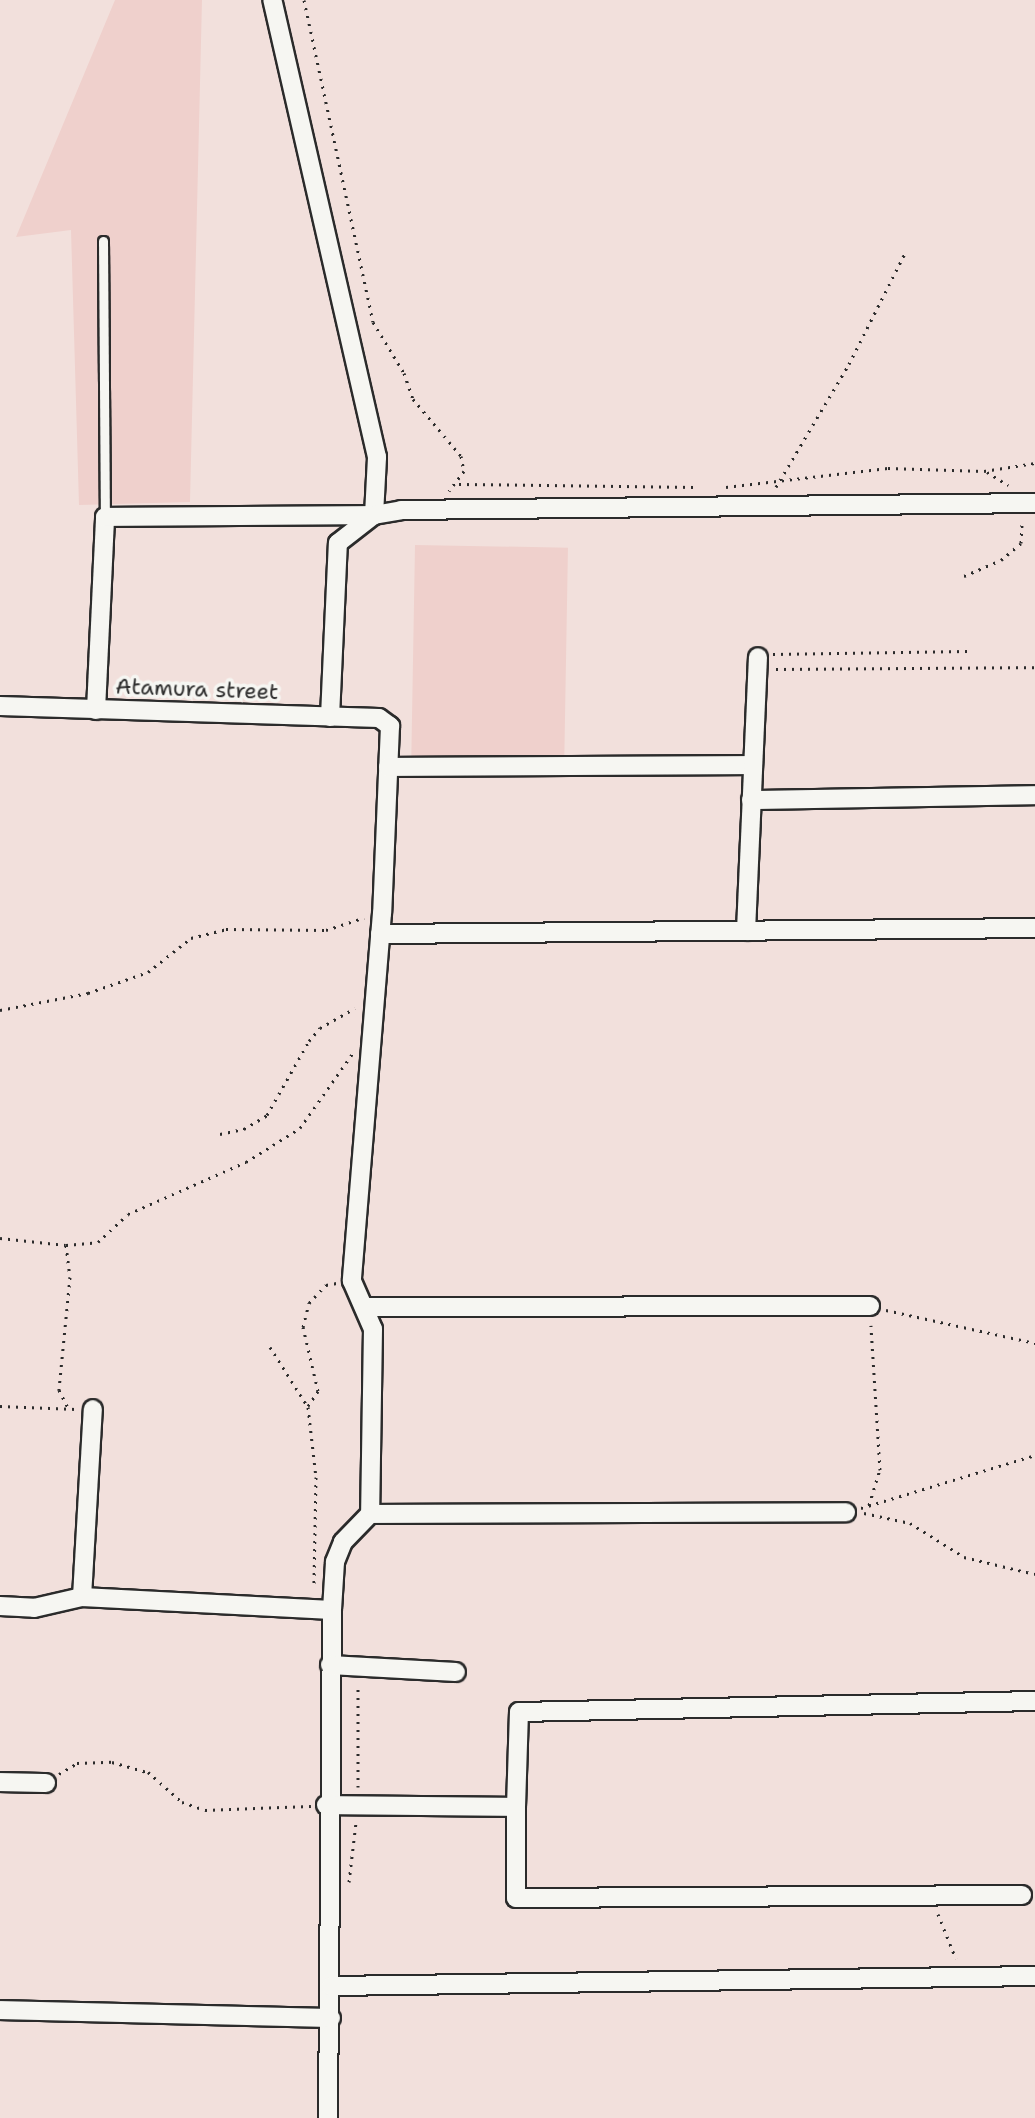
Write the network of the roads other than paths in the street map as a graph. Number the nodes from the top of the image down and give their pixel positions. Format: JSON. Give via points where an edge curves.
{"nodes":[{"id":1,"x":272,"y":0,"type":"edge"},
{"id":2,"x":103,"y":241,"type":"dead end"},
{"id":3,"x":1026,"y":502,"type":"edge"},
{"id":4,"x":374,"y":515,"type":"junction"},
{"id":5,"x":105,"y":517,"type":"junction"},
{"id":6,"x":757,"y":666,"type":"road end"},
{"id":7,"x":0,"y":706,"type":"edge"},
{"id":8,"x":96,"y":710,"type":"junction"},
{"id":9,"x":330,"y":717,"type":"junction"},
{"id":10,"x":753,"y":765,"type":"junction"},
{"id":11,"x":388,"y":767,"type":"junction"},
{"id":12,"x":1035,"y":795,"type":"edge"},
{"id":13,"x":751,"y":800,"type":"junction"},
{"id":14,"x":1035,"y":928,"type":"edge"},
{"id":15,"x":746,"y":931,"type":"junction"},
{"id":16,"x":380,"y":934,"type":"junction"},
{"id":17,"x":870,"y":1306,"type":"road end"},
{"id":18,"x":365,"y":1307,"type":"junction"},
{"id":19,"x":93,"y":1409,"type":"road end"},
{"id":20,"x":846,"y":1512,"type":"road end"},
{"id":21,"x":370,"y":1514,"type":"junction"},
{"id":22,"x":82,"y":1597,"type":"junction"},
{"id":23,"x":0,"y":1606,"type":"edge"},
{"id":24,"x":322,"y":1610,"type":"junction"},
{"id":25,"x":330,"y":1665,"type":"junction"},
{"id":26,"x":456,"y":1672,"type":"dead end"},
{"id":27,"x":1035,"y":1701,"type":"edge"},
{"id":28,"x":0,"y":1782,"type":"edge"},
{"id":29,"x":46,"y":1783,"type":"road end"},
{"id":30,"x":326,"y":1805,"type":"junction"},
{"id":31,"x":516,"y":1807,"type":"junction"},
{"id":32,"x":1022,"y":1895,"type":"dead end"},
{"id":33,"x":1035,"y":1976,"type":"edge"},
{"id":34,"x":331,"y":1986,"type":"junction"},
{"id":35,"x":0,"y":2010,"type":"edge"},
{"id":36,"x":331,"y":2018,"type":"junction"},
{"id":37,"x":328,"y":2118,"type":"edge"}],
"edges":[{"from":1,"to":4,"type":"street","via":[[377,457],[380,484]]},
{"from":2,"to":5,"type":"lane"},
{"from":3,"to":4,"type":"street","via":[[401,510]]},
{"from":4,"to":5,"type":"street"},
{"from":4,"to":9,"type":"street","via":[[338,543]]},
{"from":5,"to":8,"type":"street"},
{"from":6,"to":10,"type":"street"},
{"from":7,"to":8,"type":"street","name":"Atamura street"},
{"from":8,"to":9,"type":"street","name":"Atamura street"},
{"from":9,"to":11,"type":"street","name":"Atamura street","via":[[379,718],[390,726]]},
{"from":10,"to":11,"type":"street"},
{"from":10,"to":13,"type":"street"},
{"from":11,"to":16,"type":"street"},
{"from":12,"to":13,"type":"street"},
{"from":13,"to":15,"type":"street"},
{"from":14,"to":15,"type":"street"},
{"from":15,"to":16,"type":"street"},
{"from":16,"to":18,"type":"street","via":[[352,1281]]},
{"from":17,"to":18,"type":"street"},
{"from":18,"to":21,"type":"street","via":[[373,1329]]},
{"from":19,"to":22,"type":"street"},
{"from":20,"to":21,"type":"street"},
{"from":21,"to":24,"type":"street","via":[[343,1542]]},
{"from":22,"to":23,"type":"street","via":[[34,1608]]},
{"from":22,"to":24,"type":"street"},
{"from":24,"to":25,"type":"street"},
{"from":25,"to":26,"type":"street"},
{"from":25,"to":30,"type":"street"},
{"from":27,"to":31,"type":"street","via":[[519,1712]]},
{"from":28,"to":29,"type":"street"},
{"from":30,"to":31,"type":"street"},
{"from":30,"to":34,"type":"street"},
{"from":31,"to":32,"type":"street","via":[[516,1898]]},
{"from":33,"to":34,"type":"street"},
{"from":34,"to":36,"type":"street"},
{"from":35,"to":36,"type":"street"},
{"from":36,"to":37,"type":"street"}]}
